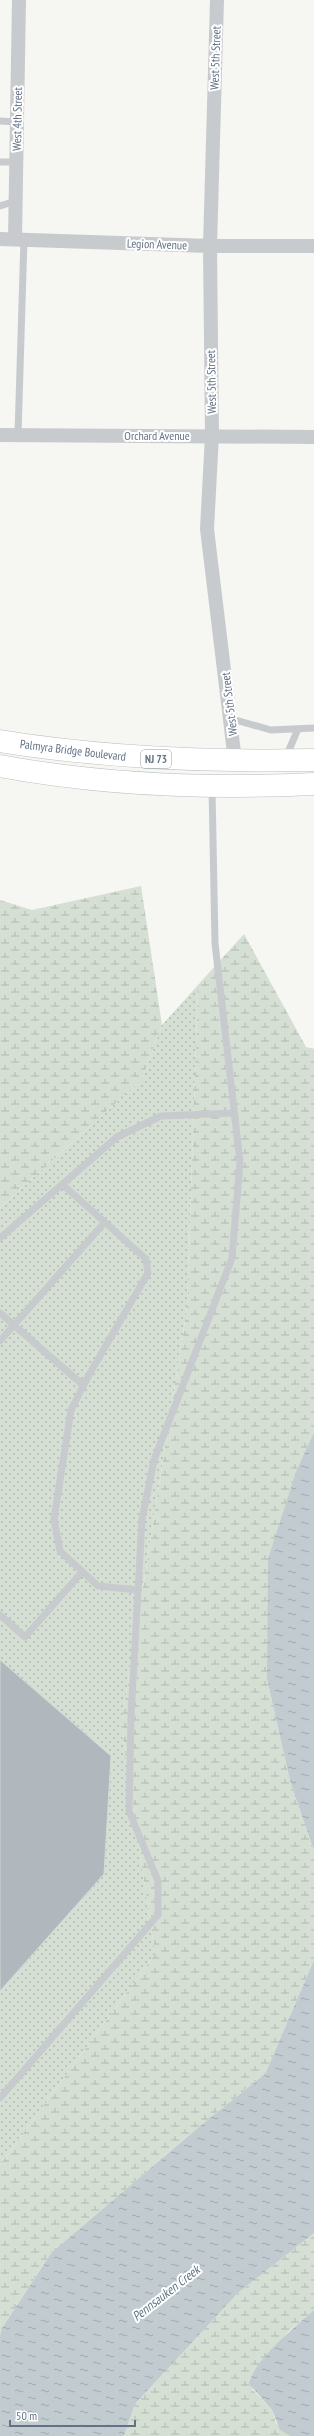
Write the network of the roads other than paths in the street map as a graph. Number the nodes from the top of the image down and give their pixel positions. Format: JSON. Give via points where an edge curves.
{"nodes":[{"id":1,"x":19,"y":0,"type":"edge"},
{"id":2,"x":217,"y":0,"type":"edge"},
{"id":3,"x":0,"y":121,"type":"edge"},
{"id":4,"x":17,"y":122,"type":"junction"},
{"id":5,"x":0,"y":162,"type":"edge"},
{"id":6,"x":16,"y":162,"type":"junction"},
{"id":7,"x":16,"y":201,"type":"junction"},
{"id":8,"x":0,"y":206,"type":"edge"},
{"id":9,"x":0,"y":239,"type":"edge"},
{"id":10,"x":20,"y":239,"type":"junction"},
{"id":11,"x":210,"y":246,"type":"junction"},
{"id":12,"x":314,"y":246,"type":"edge"},
{"id":13,"x":0,"y":434,"type":"edge"},
{"id":14,"x":18,"y":434,"type":"junction"},
{"id":15,"x":212,"y":435,"type":"junction"},
{"id":16,"x":314,"y":437,"type":"edge"},
{"id":17,"x":232,"y":719,"type":"junction"},
{"id":18,"x":314,"y":728,"type":"edge"},
{"id":19,"x":298,"y":729,"type":"junction"},
{"id":20,"x":0,"y":740,"type":"edge"},
{"id":21,"x":284,"y":760,"type":"junction"},
{"id":22,"x":314,"y":760,"type":"edge"},
{"id":23,"x":235,"y":761,"type":"junction"},
{"id":24,"x":0,"y":766,"type":"edge"},
{"id":25,"x":314,"y":784,"type":"edge"},
{"id":26,"x":212,"y":786,"type":"junction"},
{"id":27,"x":234,"y":1113,"type":"junction"},
{"id":28,"x":62,"y":1184,"type":"junction"},
{"id":29,"x":105,"y":1222,"type":"junction"},
{"id":30,"x":0,"y":1238,"type":"edge"},
{"id":31,"x":0,"y":1314,"type":"edge"},
{"id":32,"x":14,"y":1326,"type":"junction"},
{"id":33,"x":0,"y":1341,"type":"edge"},
{"id":34,"x":84,"y":1385,"type":"junction"},
{"id":35,"x":82,"y":1572,"type":"junction"},
{"id":36,"x":138,"y":1590,"type":"junction"},
{"id":37,"x":0,"y":1615,"type":"edge"},
{"id":38,"x":0,"y":2098,"type":"edge"}],
"edges":[{"from":1,"to":4,"type":"street","name":"West 4th Street"},
{"from":2,"to":11,"type":"street","name":"West 5th Street"},
{"from":3,"to":4,"type":"lane"},
{"from":4,"to":6,"type":"street","name":"West 4th Street"},
{"from":5,"to":6,"type":"lane"},
{"from":6,"to":7,"type":"street","name":"West 4th Street"},
{"from":7,"to":8,"type":"lane"},
{"from":7,"to":10,"type":"street","name":"West 4th Street"},
{"from":9,"to":10,"type":"street","name":"Legion Avenue"},
{"from":10,"to":11,"type":"street","name":"Legion Avenue"},
{"from":10,"to":14,"type":"lane"},
{"from":11,"to":12,"type":"street","name":"Legion Avenue"},
{"from":11,"to":15,"type":"street","name":"West 5th Street"},
{"from":13,"to":14,"type":"street","name":"Orchard Avenue"},
{"from":14,"to":15,"type":"street","name":"Orchard Avenue"},
{"from":15,"to":16,"type":"street","name":"Orchard Avenue"},
{"from":15,"to":17,"type":"street","name":"West 5th Street","via":[[206,529]]},
{"from":17,"to":19,"type":"lane","via":[[271,730]]},
{"from":17,"to":23,"type":"street","name":"West 5th Street"},
{"from":18,"to":19,"type":"lane"},
{"from":19,"to":21,"type":"lane"},
{"from":20,"to":23,"type":"highway","name":"Palmyra Bridge Boulevard","number":"NJ 73","via":[[86,754],[165,760]]},
{"from":21,"to":22,"type":"highway","name":"Palmyra Bridge Boulevard","number":"NJ 73"},
{"from":21,"to":23,"type":"highway","name":"Palmyra Bridge Boulevard","number":"NJ 73"},
{"from":24,"to":26,"type":"highway","number":"NJ 73","via":[[115,781]]},
{"from":25,"to":26,"type":"highway","number":"NJ 73"},
{"from":26,"to":27,"type":"lane","via":[[215,943]]},
{"from":27,"to":28,"type":"lane","via":[[161,1116],[117,1137]]},
{"from":27,"to":36,"type":"lane","via":[[240,1162],[232,1258],[154,1460],[142,1519]]},
{"from":28,"to":29,"type":"lane"},
{"from":28,"to":30,"type":"lane"},
{"from":29,"to":32,"type":"lane"},
{"from":29,"to":34,"type":"lane","via":[[146,1259],[148,1273]]},
{"from":31,"to":32,"type":"lane"},
{"from":32,"to":33,"type":"lane"},
{"from":32,"to":34,"type":"lane"},
{"from":34,"to":35,"type":"lane","via":[[71,1410],[54,1519],[60,1551]]},
{"from":35,"to":36,"type":"lane","via":[[98,1586]]},
{"from":35,"to":37,"type":"lane","via":[[25,1637]]},
{"from":36,"to":38,"type":"lane","via":[[129,1811],[158,1881],[158,1915]]}]}
